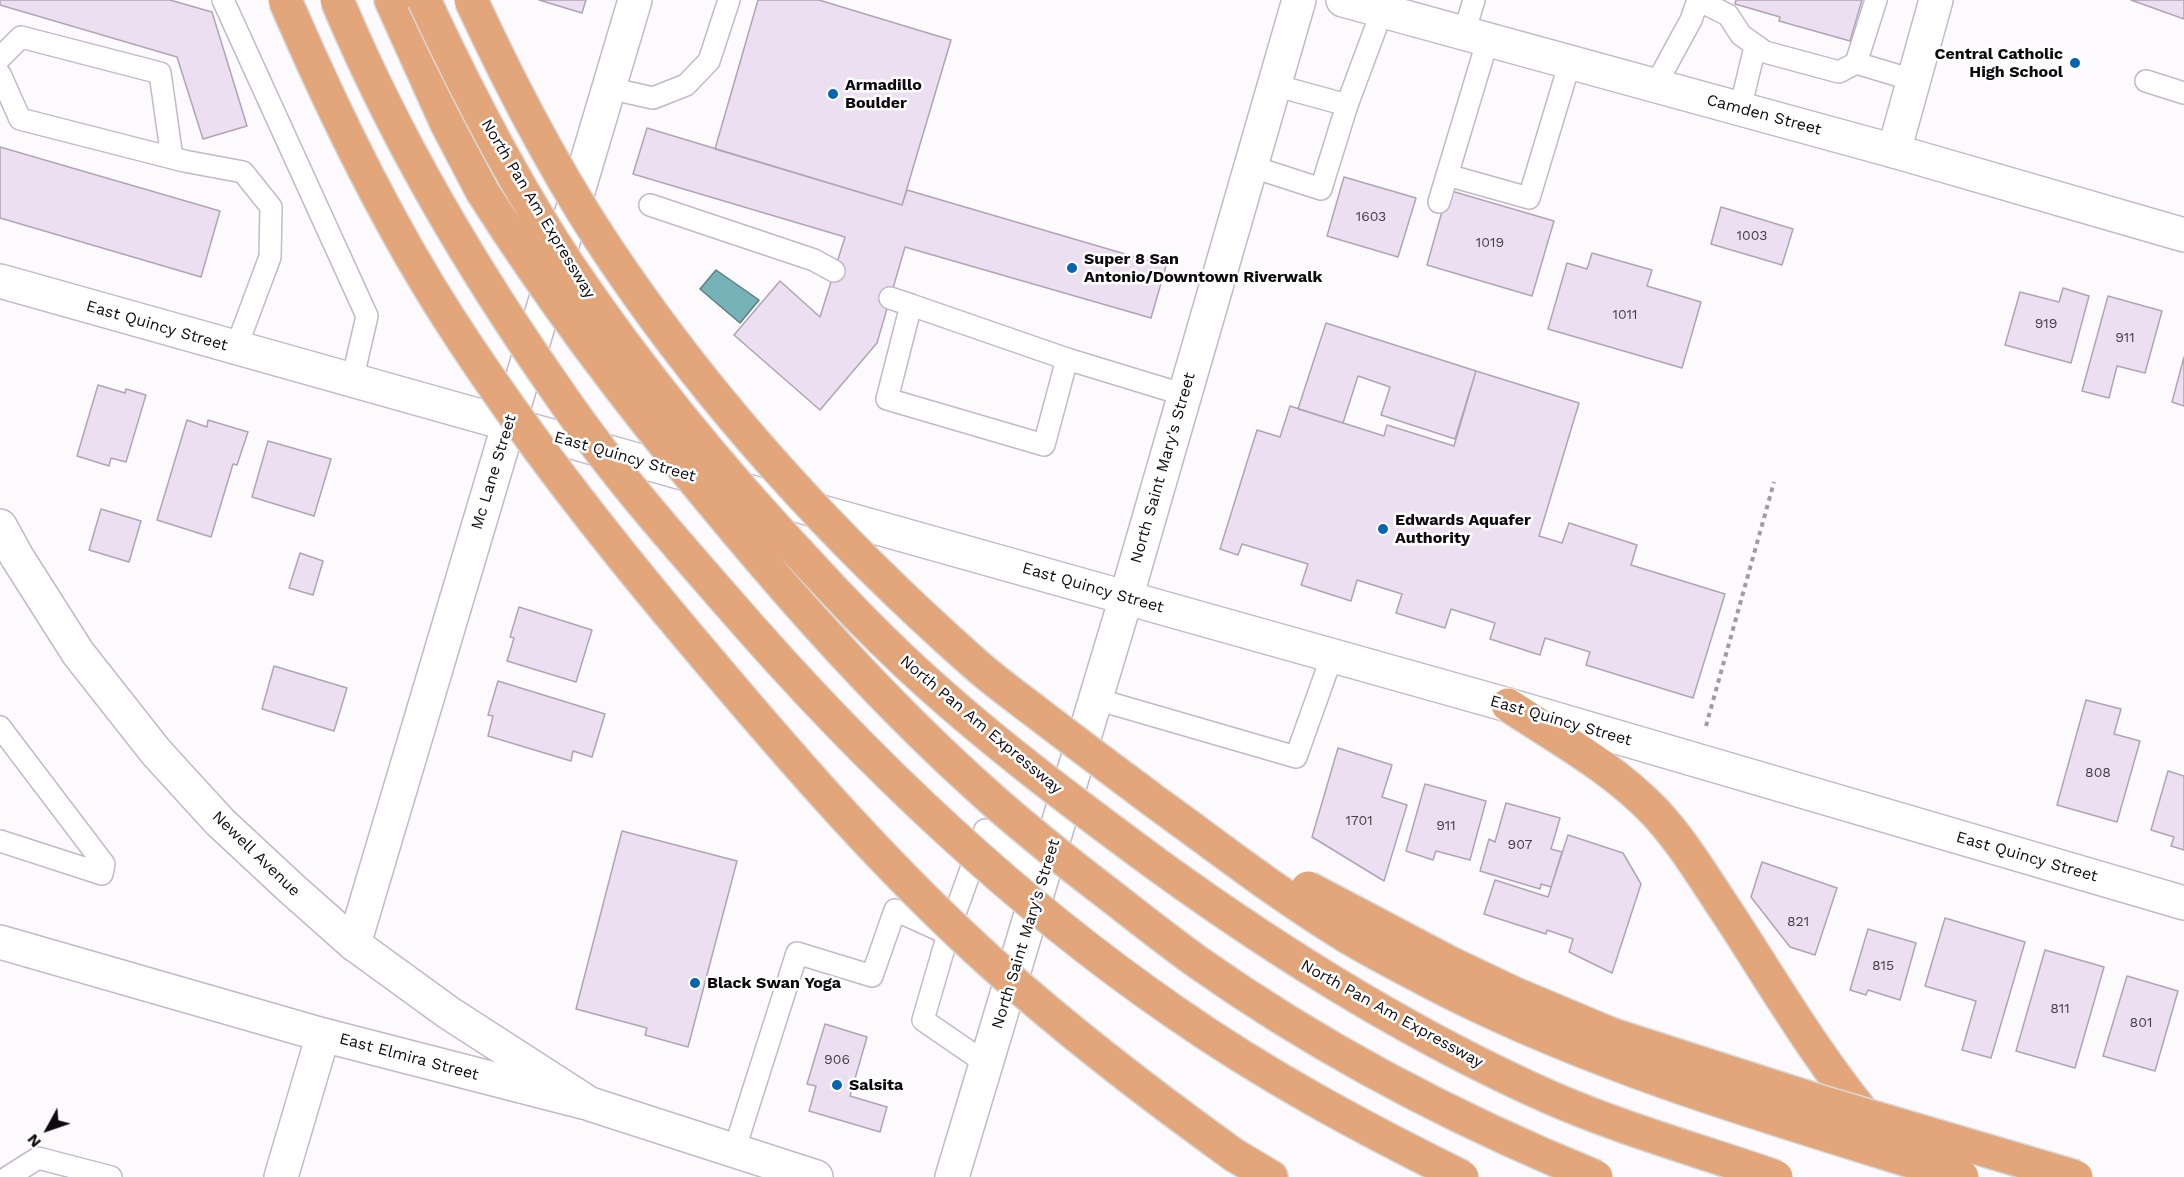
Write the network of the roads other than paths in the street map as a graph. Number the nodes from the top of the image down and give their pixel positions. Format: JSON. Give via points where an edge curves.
{"nodes":[{"id":1,"x":223,"y":0,"type":"edge"},
{"id":2,"x":285,"y":0,"type":"edge"},
{"id":3,"x":338,"y":0,"type":"edge"},
{"id":4,"x":391,"y":0,"type":"edge"},
{"id":5,"x":424,"y":0,"type":"edge"},
{"id":6,"x":471,"y":0,"type":"edge"},
{"id":7,"x":635,"y":0,"type":"edge"},
{"id":8,"x":729,"y":0,"type":"edge"},
{"id":9,"x":1299,"y":0,"type":"edge"},
{"id":10,"x":1343,"y":0,"type":"edge"},
{"id":11,"x":1474,"y":0,"type":"edge"},
{"id":12,"x":1698,"y":0,"type":"edge"},
{"id":13,"x":1876,"y":0,"type":"edge"},
{"id":14,"x":1936,"y":0,"type":"edge"},
{"id":15,"x":1382,"y":11,"type":"junction"},
{"id":16,"x":1476,"y":36,"type":"junction"},
{"id":17,"x":1755,"y":47,"type":"junction"},
{"id":18,"x":0,"y":58,"type":"edge"},
{"id":19,"x":1570,"y":62,"type":"junction"},
{"id":20,"x":1856,"y":63,"type":"junction"},
{"id":21,"x":0,"y":74,"type":"edge"},
{"id":22,"x":1913,"y":80,"type":"junction"},
{"id":23,"x":2146,"y":81,"type":"dead end"},
{"id":24,"x":1274,"y":85,"type":"junction"},
{"id":25,"x":1655,"y":86,"type":"junction"},
{"id":26,"x":608,"y":88,"type":"junction"},
{"id":27,"x":2184,"y":93,"type":"edge"},
{"id":28,"x":1347,"y":105,"type":"junction"},
{"id":29,"x":1740,"y":108,"type":"junction"},
{"id":30,"x":1893,"y":151,"type":"junction"},
{"id":31,"x":172,"y":158,"type":"junction"},
{"id":32,"x":1250,"y":166,"type":"junction"},
{"id":33,"x":1447,"y":175,"type":"junction"},
{"id":34,"x":1439,"y":202,"type":"dead end"},
{"id":35,"x":650,"y":205,"type":"dead end"},
{"id":36,"x":2184,"y":235,"type":"edge"},
{"id":37,"x":834,"y":271,"type":"dead end"},
{"id":38,"x":0,"y":281,"type":"edge"},
{"id":39,"x":890,"y":298,"type":"dead end"},
{"id":40,"x":911,"y":305,"type":"junction"},
{"id":41,"x":236,"y":348,"type":"junction"},
{"id":42,"x":1067,"y":359,"type":"junction"},
{"id":43,"x":352,"y":381,"type":"junction"},
{"id":44,"x":1185,"y":395,"type":"junction"},
{"id":45,"x":508,"y":424,"type":"junction"},
{"id":46,"x":0,"y":526,"type":"edge"},
{"id":47,"x":1126,"y":598,"type":"junction"},
{"id":48,"x":1332,"y":656,"type":"junction"},
{"id":49,"x":1096,"y":699,"type":"junction"},
{"id":50,"x":1508,"y":705,"type":"junction"},
{"id":51,"x":0,"y":727,"type":"edge"},
{"id":52,"x":1102,"y":762,"type":"junction"},
{"id":53,"x":0,"y":841,"type":"edge"},
{"id":54,"x":1043,"y":876,"type":"junction"},
{"id":55,"x":2184,"y":903,"type":"edge"},
{"id":56,"x":948,"y":934,"type":"junction"},
{"id":57,"x":0,"y":942,"type":"edge"},
{"id":58,"x":354,"y":944,"type":"junction"},
{"id":59,"x":323,"y":1035,"type":"junction"},
{"id":60,"x":987,"y":1064,"type":"junction"},
{"id":61,"x":590,"y":1104,"type":"junction"},
{"id":62,"x":734,"y":1151,"type":"junction"},
{"id":63,"x":1234,"y":1155,"type":"junction"},
{"id":64,"x":8,"y":1177,"type":"edge"},
{"id":65,"x":111,"y":1177,"type":"edge"},
{"id":66,"x":281,"y":1177,"type":"edge"},
{"id":67,"x":816,"y":1177,"type":"edge"},
{"id":68,"x":952,"y":1177,"type":"edge"},
{"id":69,"x":1264,"y":1177,"type":"edge"},
{"id":70,"x":1271,"y":1177,"type":"edge"},
{"id":71,"x":1462,"y":1177,"type":"edge"},
{"id":72,"x":1596,"y":1177,"type":"edge"},
{"id":73,"x":1776,"y":1177,"type":"edge"},
{"id":74,"x":1923,"y":1177,"type":"edge"},
{"id":75,"x":1962,"y":1177,"type":"edge"},
{"id":76,"x":2076,"y":1177,"type":"edge"}],
"edges":[{"from":1,"to":43,"type":"lane","via":[[367,316]]},
{"from":2,"to":63,"type":"highway","bridge":true,"via":[[352,147],[448,317],[555,471],[635,573],[796,763],[934,909],[1051,1014],[1155,1098]]},
{"from":3,"to":71,"type":"highway","bridge":true,"via":[[392,119],[438,202],[496,301],[564,401],[661,525],[770,651],[873,761],[968,851],[1081,944],[1172,1011],[1282,1083]]},
{"from":4,"to":72,"type":"highway","name":"North Pan Am Expressway","bridge":true,"via":[[447,124],[482,190],[560,310],[773,576],[890,703],[988,796],[1195,960],[1306,1033],[1394,1082]]},
{"from":5,"to":73,"type":"highway","name":"North Pan Am Expressway","bridge":true,"via":[[513,174],[568,265],[632,356],[781,535],[906,664],[1104,826],[1231,918],[1376,1009],[1551,1098]]},
{"from":6,"to":52,"type":"highway","bridge":true,"via":[[505,74],[559,173],[620,268],[747,432],[795,489],[864,560],[977,666]]},
{"from":7,"to":26,"type":"main road","name":"Mc Lane Street"},
{"from":8,"to":26,"type":"lane","via":[[709,62],[686,85],[653,98]]},
{"from":9,"to":24,"type":"main road","name":"North Saint Mary's Street"},
{"from":10,"to":15,"type":"main road","name":"Camden Street"},
{"from":11,"to":16,"type":"lane"},
{"from":12,"to":17,"type":"lane","via":[[1728,15]]},
{"from":12,"to":25,"type":"lane"},
{"from":13,"to":20,"type":"lane"},
{"from":14,"to":22,"type":"main road"},
{"from":15,"to":16,"type":"main road","name":"Camden Street"},
{"from":15,"to":28,"type":"lane"},
{"from":16,"to":19,"type":"main road","name":"Camden Street"},
{"from":16,"to":33,"type":"lane"},
{"from":17,"to":20,"type":"lane","via":[[1839,72]]},
{"from":17,"to":29,"type":"lane"},
{"from":18,"to":31,"type":"lane","via":[[21,37],[160,73]]},
{"from":19,"to":25,"type":"main road","name":"Camden Street"},
{"from":19,"to":33,"type":"lane","via":[[1529,198]]},
{"from":20,"to":22,"type":"lane"},
{"from":21,"to":31,"type":"lane","via":[[20,119]]},
{"from":22,"to":30,"type":"main road"},
{"from":23,"to":27,"type":"lane"},
{"from":24,"to":28,"type":"lane"},
{"from":24,"to":32,"type":"main road","name":"North Saint Mary's Street"},
{"from":25,"to":29,"type":"main road","name":"Camden Street"},
{"from":26,"to":45,"type":"main road","name":"Mc Lane Street"},
{"from":28,"to":32,"type":"lane","via":[[1321,189]]},
{"from":29,"to":30,"type":"main road","name":"Camden Street"},
{"from":30,"to":36,"type":"main road","name":"Camden Street"},
{"from":31,"to":41,"type":"lane","via":[[243,172],[271,207],[270,257]]},
{"from":32,"to":44,"type":"main road","name":"North Saint Mary's Street"},
{"from":33,"to":34,"type":"lane"},
{"from":35,"to":37,"type":"lane","via":[[814,260]]},
{"from":38,"to":41,"type":"main road","name":"East Quincy Street"},
{"from":39,"to":40,"type":"lane"},
{"from":40,"to":42,"type":"lane"},
{"from":40,"to":42,"type":"lane","via":[[887,399],[1044,445]]},
{"from":41,"to":43,"type":"main road","name":"East Quincy Street"},
{"from":42,"to":44,"type":"lane"},
{"from":43,"to":45,"type":"main road","name":"East Quincy Street"},
{"from":44,"to":47,"type":"main road","name":"North Saint Mary's Street"},
{"from":45,"to":47,"type":"main road","name":"East Quincy Street"},
{"from":45,"to":58,"type":"main road","name":"Mc Lane Street"},
{"from":46,"to":58,"type":"main road","name":"Newell Avenue","via":[[78,653],[156,752],[220,822]]},
{"from":47,"to":48,"type":"main road","name":"East Quincy Street"},
{"from":47,"to":49,"type":"main road","name":"North Saint Mary's Street"},
{"from":48,"to":49,"type":"lane","via":[[1296,757]]},
{"from":48,"to":50,"type":"main road","name":"East Quincy Street"},
{"from":49,"to":54,"type":"main road","name":"North Saint Mary's Street"},
{"from":50,"to":55,"type":"main road","name":"East Quincy Street"},
{"from":50,"to":74,"type":"highway","via":[[1623,782],[1656,814],[1693,860],[1853,1102]]},
{"from":51,"to":53,"type":"lane","via":[[105,864],[102,874]]},
{"from":52,"to":75,"type":"highway","bridge":true,"via":[[1260,879],[1338,930],[1453,993],[1570,1046],[1691,1091]]},
{"from":52,"to":76,"type":"highway","bridge":true,"via":[[1281,873],[1513,993],[1613,1035]]},
{"from":54,"to":56,"type":"lane","via":[[985,830]]},
{"from":54,"to":60,"type":"main road","name":"North Saint Mary's Street"},
{"from":56,"to":60,"type":"lane","via":[[923,1020]]},
{"from":56,"to":62,"type":"lane","via":[[895,910],[872,976],[797,953]]},
{"from":57,"to":59,"type":"main road","name":"East Elmira Street"},
{"from":58,"to":61,"type":"main road","name":"Newell Avenue","via":[[449,1013]]},
{"from":59,"to":61,"type":"main road","name":"East Elmira Street"},
{"from":59,"to":66,"type":"main road"},
{"from":60,"to":68,"type":"main road","name":"North Saint Mary's Street"},
{"from":61,"to":62,"type":"main road","name":"East Elmira Street"},
{"from":62,"to":67,"type":"main road","name":"East Elmira Street"},
{"from":63,"to":69,"type":"highway"},
{"from":63,"to":70,"type":"highway"},
{"from":64,"to":65,"type":"lane","via":[[38,1158]]}]}
